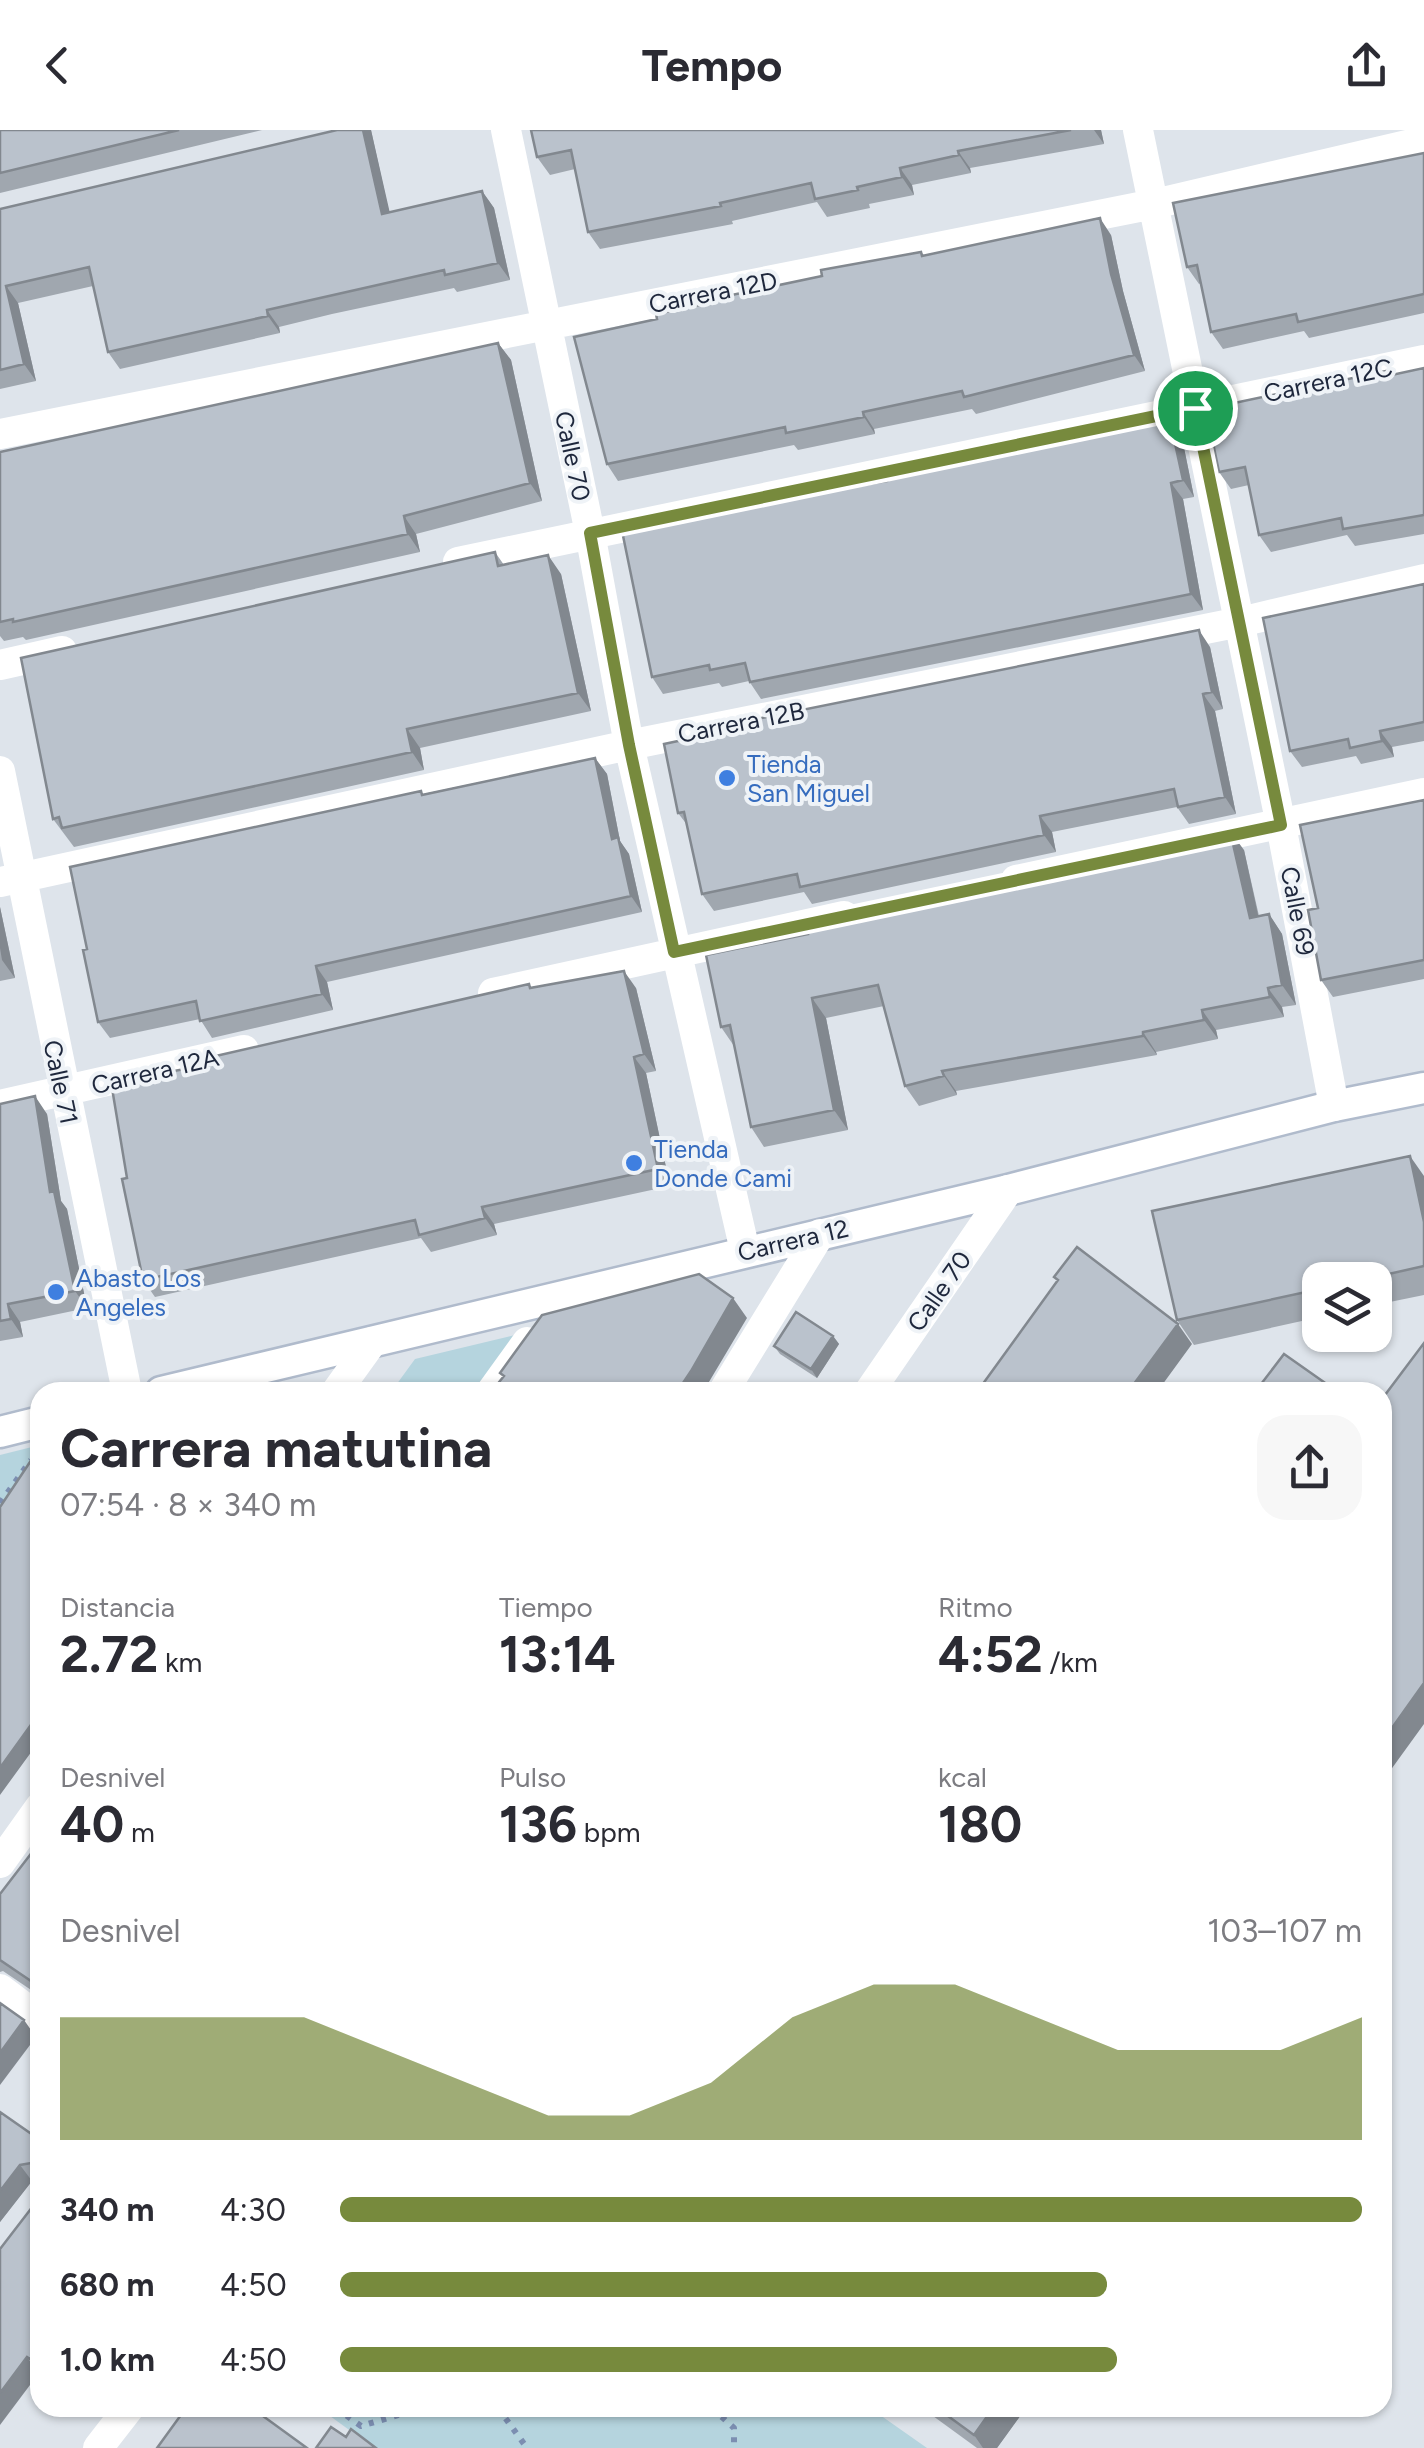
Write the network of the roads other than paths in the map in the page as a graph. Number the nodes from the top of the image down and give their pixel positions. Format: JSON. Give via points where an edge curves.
{"nodes":[{"id":1,"x":506,"y":130,"type":"edge"},
{"id":2,"x":1138,"y":130,"type":"edge"},
{"id":3,"x":1424,"y":142,"type":"edge"},
{"id":4,"x":1154,"y":204,"type":"junction"},
{"id":5,"x":546,"y":325,"type":"junction"},
{"id":6,"x":1424,"y":360,"type":"edge"},
{"id":7,"x":1195,"y":408,"type":"junction"},
{"id":8,"x":0,"y":434,"type":"edge"},
{"id":9,"x":590,"y":533,"type":"junction"},
{"id":10,"x":438,"y":567,"type":"edge"},
{"id":11,"x":1424,"y":578,"type":"edge"},
{"id":12,"x":1240,"y":622,"type":"junction"},
{"id":13,"x":95,"y":644,"type":"edge"},
{"id":14,"x":0,"y":665,"type":"edge"},
{"id":15,"x":629,"y":745,"type":"junction"},
{"id":16,"x":0,"y":770,"type":"edge"},
{"id":17,"x":1424,"y":794,"type":"edge"},
{"id":18,"x":1281,"y":825,"type":"junction"},
{"id":19,"x":10,"y":880,"type":"edge"},
{"id":20,"x":997,"y":884,"type":"edge"},
{"id":21,"x":864,"y":912,"type":"edge"},
{"id":22,"x":674,"y":952,"type":"junction"},
{"id":23,"x":464,"y":1000,"type":"edge"},
{"id":24,"x":273,"y":1044,"type":"edge"},
{"id":25,"x":1424,"y":1088,"type":"edge"},
{"id":26,"x":63,"y":1092,"type":"junction"},
{"id":27,"x":0,"y":1105,"type":"edge"},
{"id":28,"x":1334,"y":1106,"type":"junction"},
{"id":29,"x":1008,"y":1190,"type":"junction"},
{"id":30,"x":820,"y":1234,"type":"junction"},
{"id":31,"x":744,"y":1251,"type":"junction"},
{"id":32,"x":558,"y":1299,"type":"junction"},
{"id":33,"x":372,"y":1342,"type":"junction"},
{"id":34,"x":125,"y":1382,"type":"edge"},
{"id":35,"x":203,"y":1382,"type":"edge"},
{"id":36,"x":343,"y":1382,"type":"edge"},
{"id":37,"x":497,"y":1382,"type":"edge"},
{"id":38,"x":730,"y":1382,"type":"edge"},
{"id":39,"x":876,"y":1382,"type":"edge"},
{"id":40,"x":30,"y":1424,"type":"edge"},
{"id":41,"x":0,"y":1432,"type":"edge"},
{"id":42,"x":30,"y":1821,"type":"edge"},
{"id":43,"x":0,"y":1864,"type":"edge"},
{"id":44,"x":0,"y":1989,"type":"edge"},
{"id":45,"x":30,"y":2011,"type":"edge"},
{"id":46,"x":122,"y":2417,"type":"edge"},
{"id":47,"x":98,"y":2448,"type":"edge"}],
"edges":[{"from":1,"to":5,"type":"street","name":"Calle 70"},
{"from":2,"to":4,"type":"street","name":"Calle 69"},
{"from":3,"to":4,"type":"street","name":"Carrera 12D"},
{"from":4,"to":5,"type":"street","name":"Carrera 12D"},
{"from":4,"to":7,"type":"street","name":"Calle 69"},
{"from":5,"to":8,"type":"street","name":"Carrera 12D"},
{"from":5,"to":9,"type":"street","name":"Calle 70"},
{"from":6,"to":7,"type":"street","name":"Carrera 12C"},
{"from":7,"to":9,"type":"street","name":"Carrera 12C"},
{"from":7,"to":12,"type":"street","name":"Calle 69"},
{"from":9,"to":10,"type":"street","name":"Carrera 12C"},
{"from":9,"to":15,"type":"street","name":"Calle 70"},
{"from":11,"to":12,"type":"street","name":"Carrera 12B"},
{"from":12,"to":15,"type":"street","name":"Carrera 12B"},
{"from":12,"to":18,"type":"street","name":"Calle 69"},
{"from":13,"to":14,"type":"street"},
{"from":15,"to":19,"type":"street","name":"Carrera 12B"},
{"from":15,"to":22,"type":"street","name":"Calle 70"},
{"from":16,"to":19,"type":"street","name":"Calle 71"},
{"from":17,"to":18,"type":"street"},
{"from":18,"to":20,"type":"street"},
{"from":18,"to":28,"type":"street","name":"Calle 69"},
{"from":19,"to":26,"type":"street","name":"Calle 71"},
{"from":21,"to":22,"type":"street"},
{"from":22,"to":23,"type":"street"},
{"from":22,"to":31,"type":"street","name":"Calle 70"},
{"from":24,"to":26,"type":"street","name":"Carrera 12A"},
{"from":25,"to":28,"type":"street","name":"Carrera 12"},
{"from":26,"to":27,"type":"street","name":"Carrera 12A"},
{"from":26,"to":34,"type":"street","name":"Calle 71"},
{"from":28,"to":29,"type":"street","name":"Carrera 12"},
{"from":29,"to":30,"type":"street","name":"Carrera 12"},
{"from":29,"to":39,"type":"street","name":"Calle 70"},
{"from":30,"to":31,"type":"street","name":"Carrera 12"},
{"from":30,"to":38,"type":"street"},
{"from":31,"to":32,"type":"street","name":"Carrera 12"},
{"from":32,"to":33,"type":"street","name":"Carrera 12"},
{"from":32,"to":37,"type":"street"},
{"from":33,"to":35,"type":"street","name":"Carrera 12"},
{"from":33,"to":36,"type":"street"},
{"from":40,"to":41,"type":"street"},
{"from":42,"to":43,"type":"street"},
{"from":44,"to":45,"type":"street"},
{"from":46,"to":47,"type":"street"}]}
